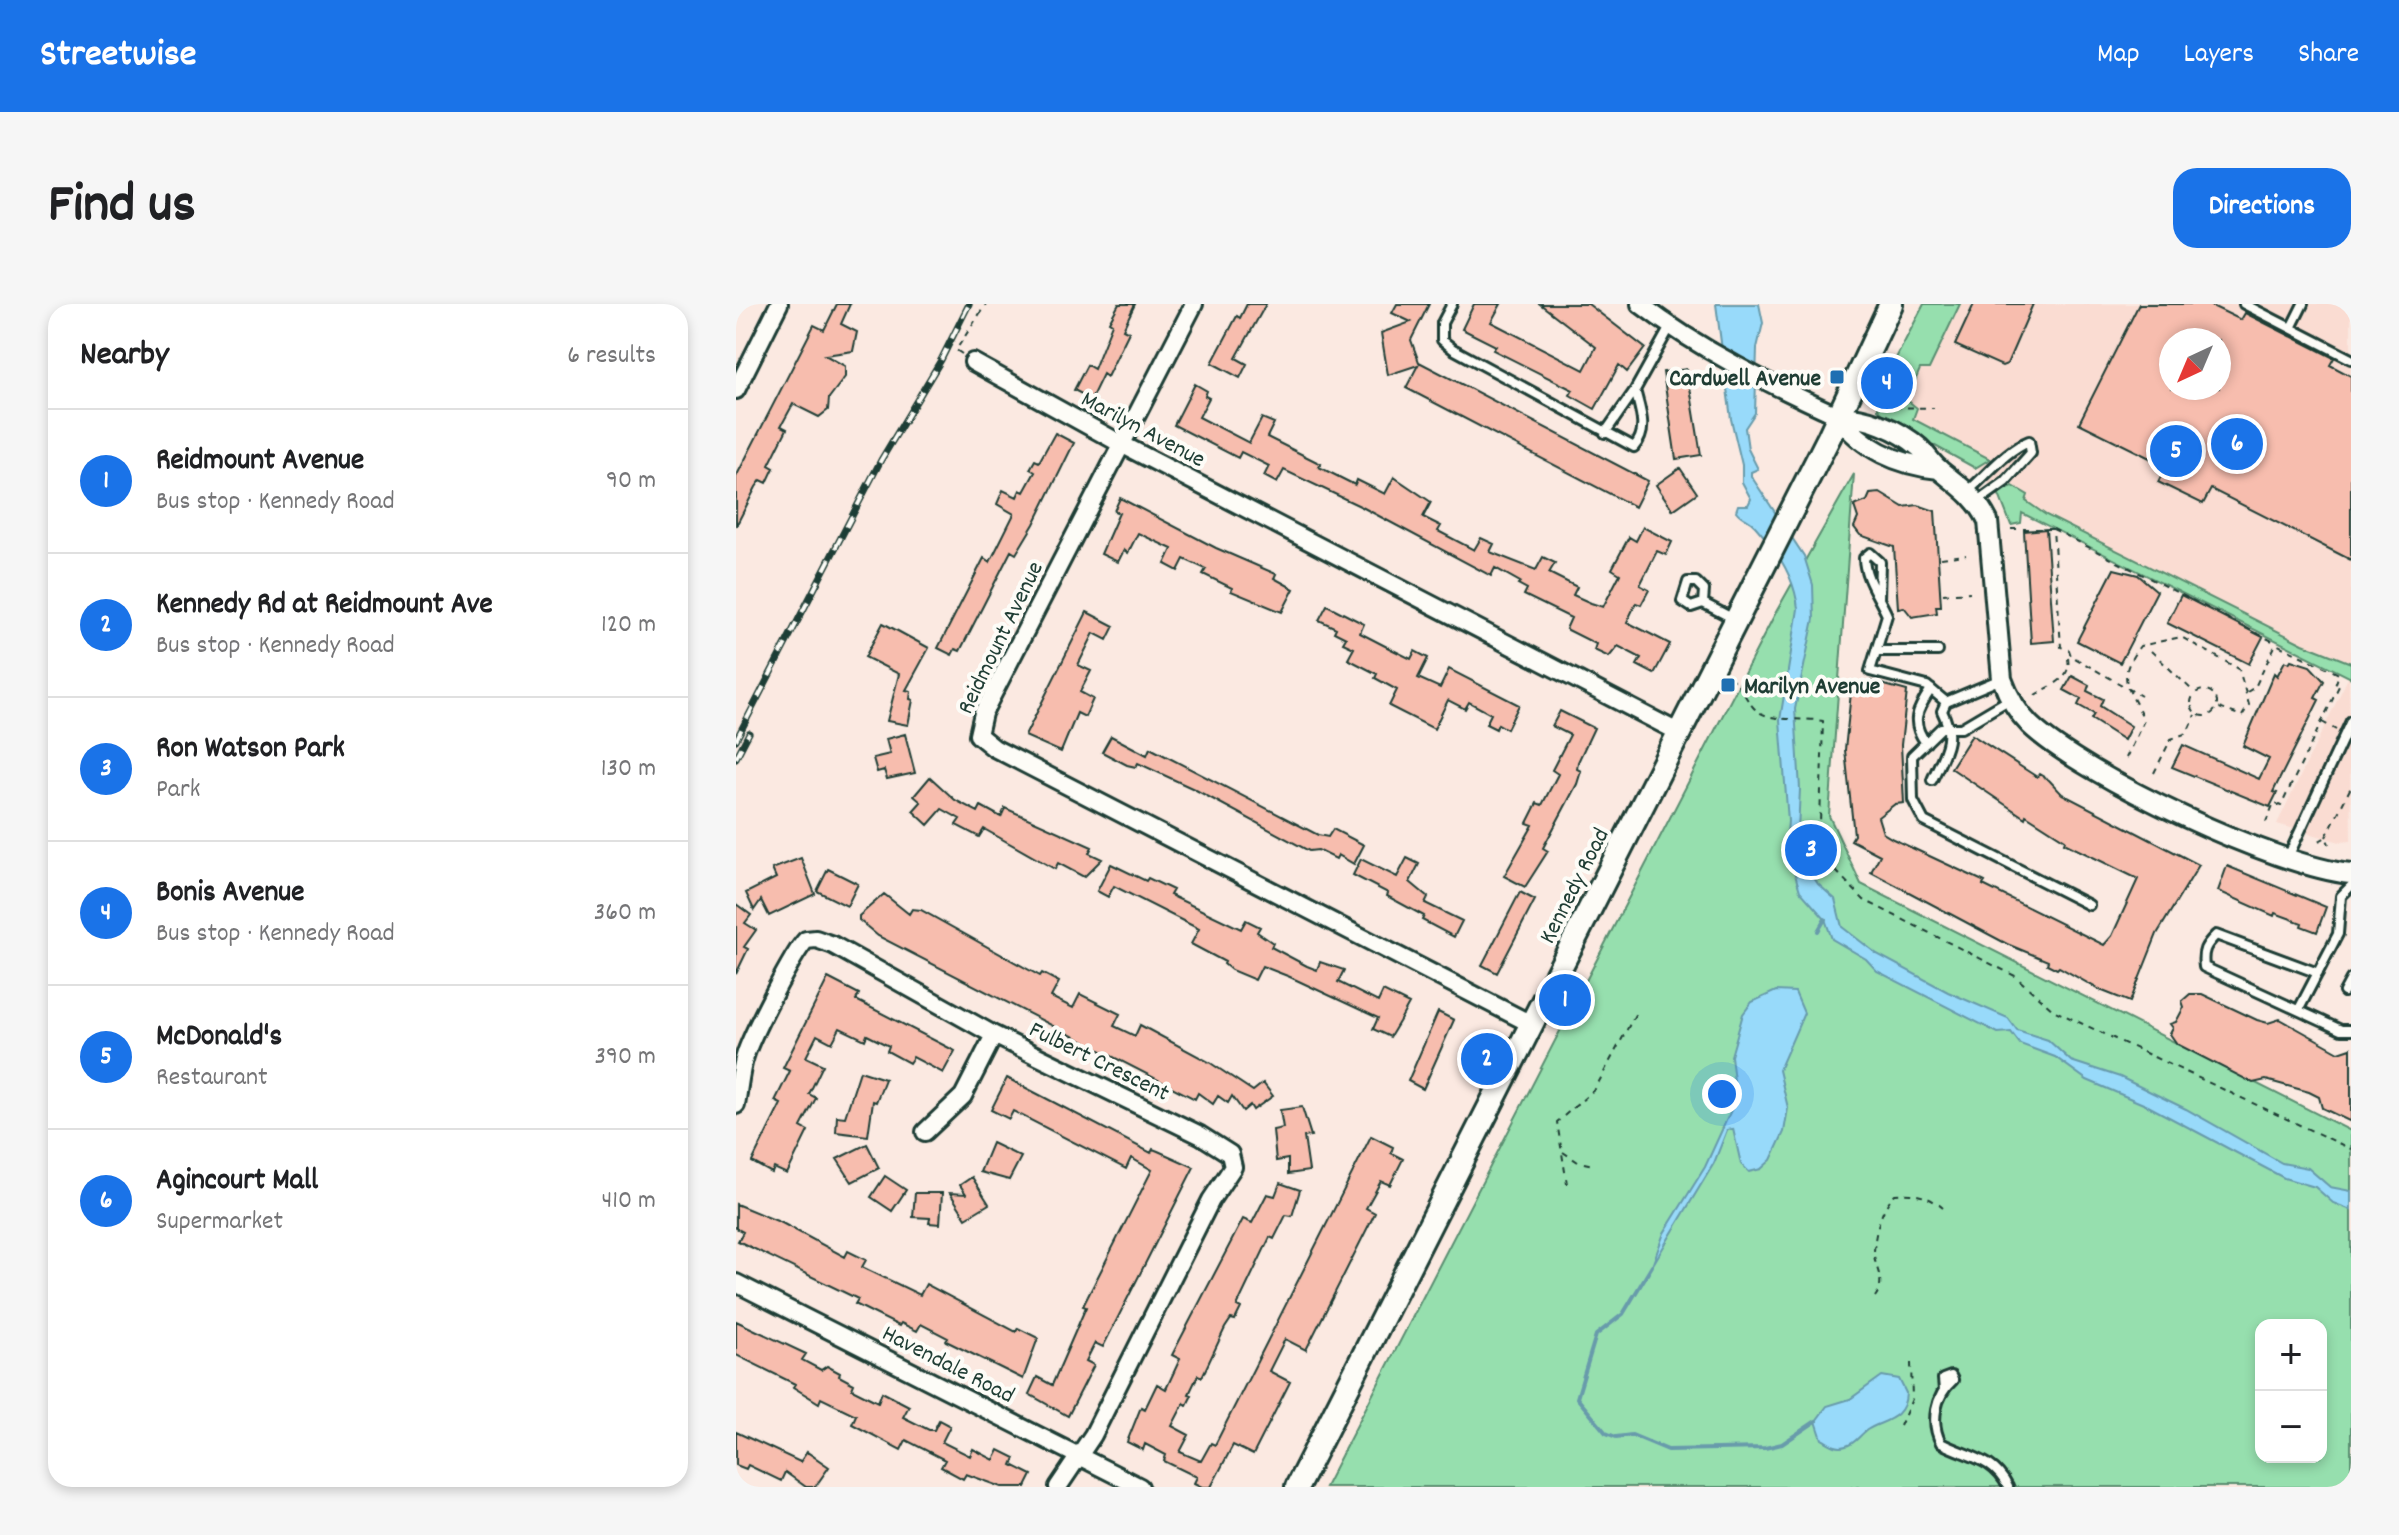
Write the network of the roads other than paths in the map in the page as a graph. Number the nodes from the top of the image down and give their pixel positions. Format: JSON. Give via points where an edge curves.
{"nodes":[{"id":1,"x":779,"y":304,"type":"edge"},
{"id":2,"x":1194,"y":304,"type":"edge"},
{"id":3,"x":1452,"y":304,"type":"edge"},
{"id":4,"x":1640,"y":304,"type":"edge"},
{"id":5,"x":1891,"y":304,"type":"edge"},
{"id":6,"x":2244,"y":304,"type":"edge"},
{"id":7,"x":2303,"y":304,"type":"edge"},
{"id":8,"x":1670,"y":327,"type":"junction"},
{"id":9,"x":2291,"y":328,"type":"junction"},
{"id":10,"x":2351,"y":359,"type":"edge"},
{"id":11,"x":973,"y":362,"type":"road end"},
{"id":12,"x":736,"y":390,"type":"edge"},
{"id":13,"x":1635,"y":390,"type":"junction"},
{"id":14,"x":1839,"y":416,"type":"junction"},
{"id":15,"x":1605,"y":433,"type":"junction"},
{"id":16,"x":1123,"y":445,"type":"junction"},
{"id":17,"x":1973,"y":497,"type":"junction"},
{"id":18,"x":1879,"y":599,"type":"junction"},
{"id":19,"x":1703,"y":603,"type":"dead end"},
{"id":20,"x":1736,"y":621,"type":"junction"},
{"id":21,"x":1876,"y":651,"type":"junction"},
{"id":22,"x":1938,"y":651,"type":"dead end"},
{"id":23,"x":2002,"y":679,"type":"junction"},
{"id":24,"x":1931,"y":689,"type":"junction"},
{"id":25,"x":2010,"y":699,"type":"junction"},
{"id":26,"x":1946,"y":702,"type":"junction"},
{"id":27,"x":2351,"y":721,"type":"edge"},
{"id":28,"x":1950,"y":728,"type":"junction"},
{"id":29,"x":1678,"y":732,"type":"junction"},
{"id":30,"x":1926,"y":743,"type":"junction"},
{"id":31,"x":1932,"y":780,"type":"dead end"},
{"id":32,"x":2288,"y":857,"type":"junction"},
{"id":33,"x":2351,"y":874,"type":"edge"},
{"id":34,"x":2351,"y":886,"type":"edge"},
{"id":35,"x":2089,"y":905,"type":"dead end"},
{"id":36,"x":2338,"y":934,"type":"junction"},
{"id":37,"x":2351,"y":938,"type":"edge"},
{"id":38,"x":2318,"y":973,"type":"junction"},
{"id":39,"x":2351,"y":979,"type":"edge"},
{"id":40,"x":2344,"y":992,"type":"dead end"},
{"id":41,"x":2299,"y":1009,"type":"junction"},
{"id":42,"x":1531,"y":1024,"type":"junction"},
{"id":43,"x":2351,"y":1030,"type":"edge"},
{"id":44,"x":994,"y":1035,"type":"junction"},
{"id":45,"x":736,"y":1105,"type":"edge"},
{"id":46,"x":925,"y":1132,"type":"dead end"},
{"id":47,"x":736,"y":1283,"type":"edge"},
{"id":48,"x":1944,"y":1390,"type":"dead end"},
{"id":49,"x":1079,"y":1456,"type":"junction"},
{"id":50,"x":1058,"y":1487,"type":"edge"},
{"id":51,"x":1140,"y":1487,"type":"edge"},
{"id":52,"x":1297,"y":1487,"type":"edge"},
{"id":53,"x":2008,"y":1487,"type":"edge"}],
"edges":[{"from":1,"to":12,"type":"street"},
{"from":2,"to":16,"type":"street","name":"Reidmount Avenue"},
{"from":3,"to":15,"type":"lane","via":[[1442,323],[1442,340]]},
{"from":4,"to":8,"type":"street"},
{"from":5,"to":14,"type":"main road","name":"Kennedy Road"},
{"from":6,"to":9,"type":"lane"},
{"from":7,"to":9,"type":"lane"},
{"from":8,"to":13,"type":"lane"},
{"from":8,"to":14,"type":"street"},
{"from":9,"to":10,"type":"lane"},
{"from":11,"to":16,"type":"street","name":"Marilyn Avenue"},
{"from":13,"to":15,"type":"lane"},
{"from":13,"to":15,"type":"lane","via":[[1641,439],[1634,447]]},
{"from":14,"to":17,"type":"street","via":[[1854,437],[1908,466],[1939,469]]},
{"from":14,"to":20,"type":"main road","name":"Kennedy Road"},
{"from":16,"to":29,"type":"street","name":"Marilyn Avenue"},
{"from":16,"to":42,"type":"street","name":"Reidmount Avenue","via":[[983,713],[978,735],[994,748]]},
{"from":17,"to":17,"type":"lane","via":[[2023,464],[2031,453],[2029,441],[2014,447]]},
{"from":17,"to":23,"type":"street","via":[[1988,521]]},
{"from":18,"to":18,"type":"lane","via":[[1864,567],[1870,553],[1880,562]]},
{"from":18,"to":21,"type":"lane","via":[[1887,615]]},
{"from":19,"to":20,"type":"lane"},
{"from":20,"to":29,"type":"main road","name":"Kennedy Road"},
{"from":21,"to":22,"type":"lane"},
{"from":21,"to":24,"type":"lane","via":[[1870,671]]},
{"from":23,"to":25,"type":"street"},
{"from":23,"to":26,"type":"lane"},
{"from":24,"to":26,"type":"lane"},
{"from":24,"to":30,"type":"lane","via":[[1915,717],[1916,730]]},
{"from":25,"to":28,"type":"lane","via":[[1961,728]]},
{"from":25,"to":32,"type":"street","via":[[2038,732],[2113,779],[2201,823]]},
{"from":26,"to":28,"type":"lane","via":[[1942,711]]},
{"from":27,"to":32,"type":"lane"},
{"from":28,"to":30,"type":"lane","via":[[1941,728]]},
{"from":28,"to":31,"type":"lane"},
{"from":29,"to":42,"type":"main road","name":"Kennedy Road"},
{"from":30,"to":35,"type":"lane","via":[[1912,756],[1913,800],[1924,821]]},
{"from":32,"to":33,"type":"street"},
{"from":34,"to":36,"type":"lane","via":[[2341,896]]},
{"from":36,"to":37,"type":"lane"},
{"from":36,"to":38,"type":"lane"},
{"from":38,"to":41,"type":"lane"},
{"from":38,"to":41,"type":"lane","via":[[2216,935],[2205,946],[2204,967]]},
{"from":39,"to":40,"type":"lane"},
{"from":41,"to":43,"type":"lane"},
{"from":42,"to":52,"type":"main road","name":"Kennedy Road"},
{"from":44,"to":45,"type":"street","name":"Fulbert Crescent","via":[[833,945],[806,940],[793,956],[745,1056]]},
{"from":44,"to":46,"type":"street","via":[[963,1096]]},
{"from":44,"to":49,"type":"street","name":"Fulbert Crescent","via":[[1200,1135],[1233,1160]]},
{"from":47,"to":49,"type":"street","name":"Havendale Road"},
{"from":48,"to":53,"type":"lane","via":[[1935,1415],[1941,1443],[1977,1456],[2001,1474]]},
{"from":49,"to":50,"type":"street"},
{"from":49,"to":51,"type":"street","name":"Havendale Road"}]}
